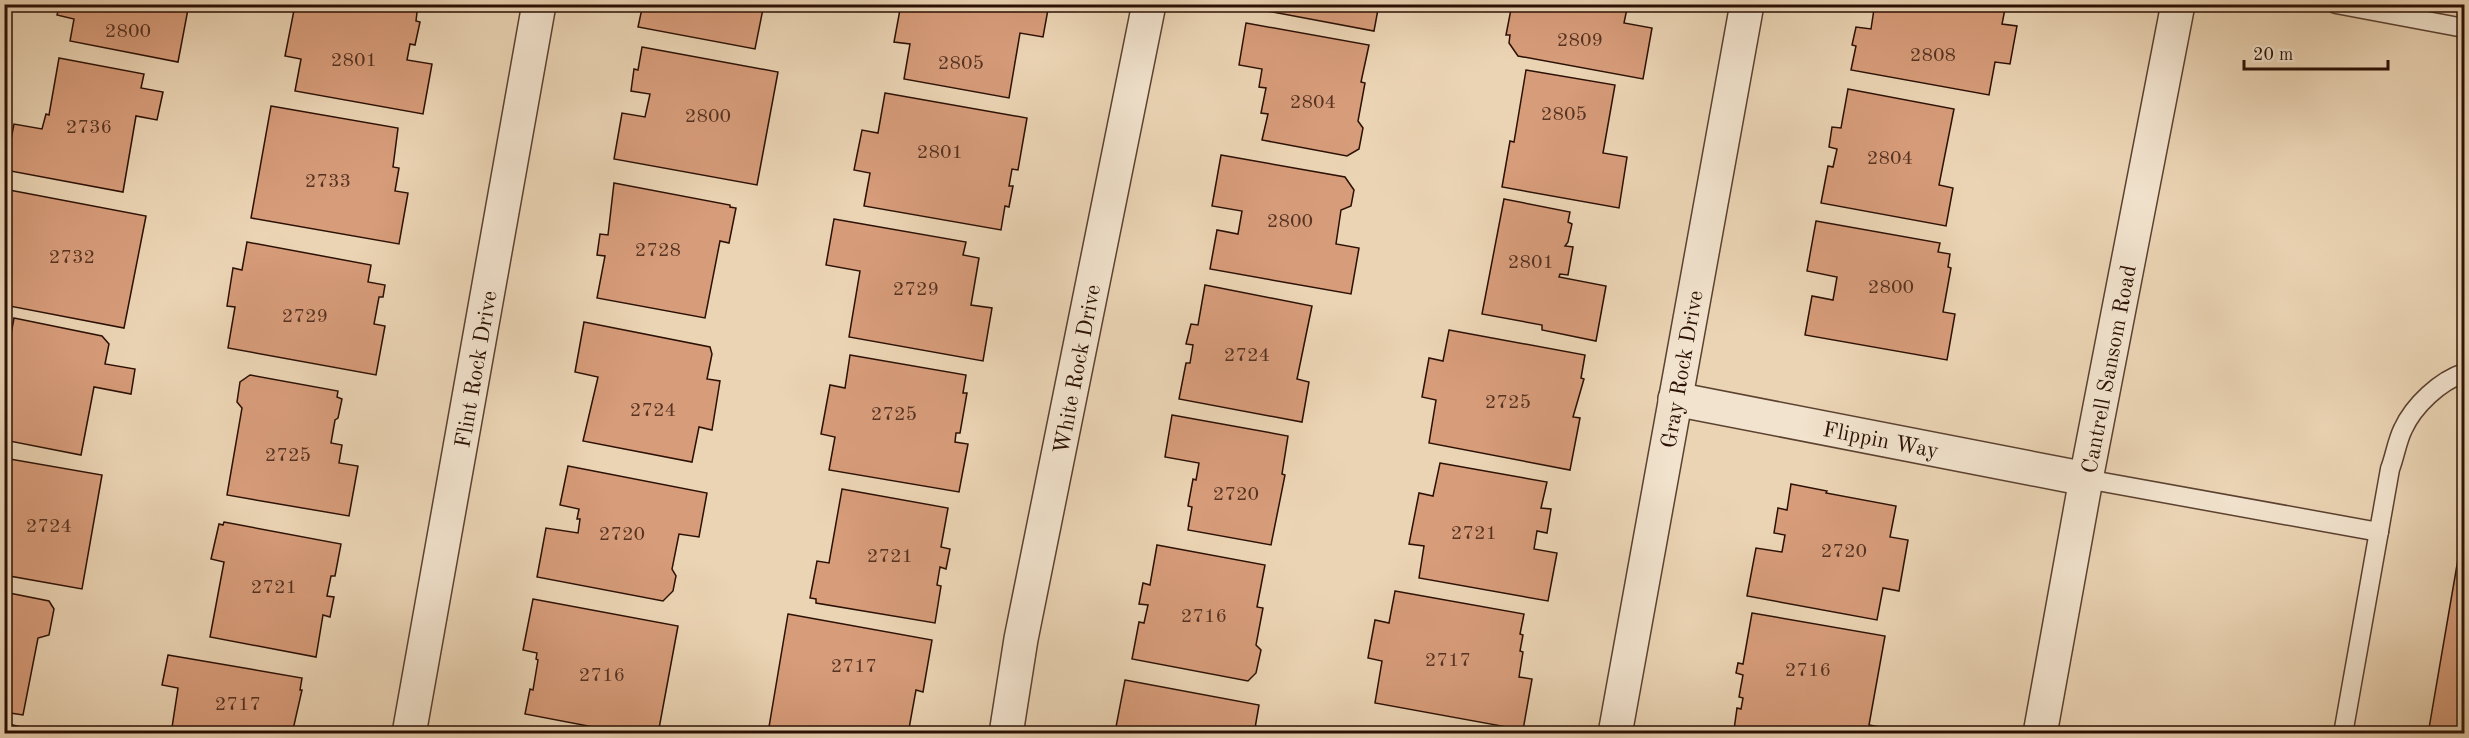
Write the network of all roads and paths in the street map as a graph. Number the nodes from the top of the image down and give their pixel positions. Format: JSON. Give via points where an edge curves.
{"nodes":[{"id":1,"x":539,"y":4,"type":"edge"},
{"id":2,"x":1149,"y":4,"type":"edge"},
{"id":3,"x":1746,"y":4,"type":"edge"},
{"id":4,"x":2178,"y":4,"type":"edge"},
{"id":5,"x":2336,"y":4,"type":"edge"},
{"id":6,"x":2464,"y":28,"type":"edge"},
{"id":7,"x":2464,"y":373,"type":"edge"},
{"id":8,"x":1675,"y":399,"type":"junction"},
{"id":9,"x":2086,"y":479,"type":"junction"},
{"id":10,"x":2379,"y":532,"type":"junction"},
{"id":11,"x":409,"y":734,"type":"edge"},
{"id":12,"x":1006,"y":734,"type":"edge"},
{"id":13,"x":1615,"y":734,"type":"edge"},
{"id":14,"x":2040,"y":734,"type":"edge"},
{"id":15,"x":2343,"y":734,"type":"edge"}],
"edges":[{"from":1,"to":11,"type":"street","name":"Flint Rock Drive"},
{"from":2,"to":12,"type":"street","name":"White Rock Drive","via":[[1023,627]]},
{"from":3,"to":8,"type":"street","name":"Gray Rock Drive"},
{"from":4,"to":9,"type":"street","name":"Cantrell Sansom Road"},
{"from":5,"to":6,"type":"lane"},
{"from":7,"to":10,"type":"lane","via":[[2439,386],[2403,428],[2390,469]]},
{"from":8,"to":9,"type":"street","name":"Flippin Way"},
{"from":8,"to":13,"type":"street","name":"Gray Rock Drive"},
{"from":9,"to":10,"type":"lane"},
{"from":9,"to":14,"type":"street","name":"Cantrell Sansom Road"},
{"from":10,"to":15,"type":"lane"}]}
